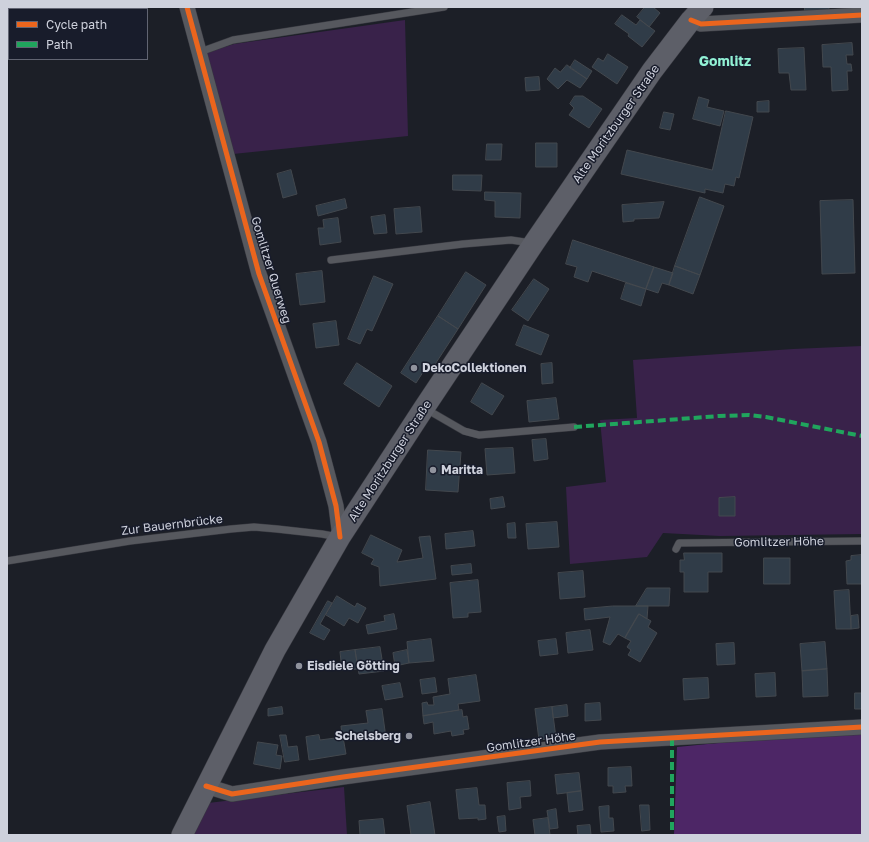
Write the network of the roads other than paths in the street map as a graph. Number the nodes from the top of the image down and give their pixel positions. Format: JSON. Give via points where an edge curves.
{"nodes":[{"id":1,"x":187,"y":7,"type":"edge"},
{"id":2,"x":444,"y":7,"type":"edge"},
{"id":3,"x":697,"y":14,"type":"edge"},
{"id":4,"x":859,"y":17,"type":"edge"},
{"id":5,"x":200,"y":52,"type":"junction"},
{"id":6,"x":534,"y":243,"type":"junction"},
{"id":7,"x":331,"y":260,"type":"dead end"},
{"id":8,"x":424,"y":408,"type":"junction"},
{"id":9,"x":574,"y":427,"type":"dead end"},
{"id":10,"x":340,"y":537,"type":"junction"},
{"id":11,"x":862,"y":541,"type":"edge"},
{"id":12,"x":676,"y":549,"type":"dead end"},
{"id":13,"x":7,"y":561,"type":"edge"},
{"id":14,"x":862,"y":727,"type":"edge"},
{"id":15,"x":206,"y":786,"type":"junction"},
{"id":16,"x":182,"y":835,"type":"edge"}],
"edges":[{"from":1,"to":5,"type":"street","name":"Gomlitzer Querweg"},
{"from":2,"to":5,"type":"lane","via":[[233,40]]},
{"from":3,"to":4,"type":"street","via":[[701,24]]},
{"from":3,"to":6,"type":"main road","name":"Alte Moritzburger Straße","via":[[652,71]]},
{"from":5,"to":10,"type":"street","name":"Gomlitzer Querweg","via":[[259,274],[319,442],[336,506]]},
{"from":6,"to":7,"type":"lane","via":[[511,240],[463,244]]},
{"from":6,"to":8,"type":"main road","name":"Alte Moritzburger Straße"},
{"from":8,"to":9,"type":"lane","via":[[464,431],[479,435]]},
{"from":8,"to":10,"type":"main road","name":"Alte Moritzburger Straße"},
{"from":10,"to":13,"type":"lane","name":"Zur Bauernbrücke","via":[[277,529],[231,528]]},
{"from":10,"to":15,"type":"main road","name":"Alte Moritzburger Straße","via":[[275,650]]},
{"from":11,"to":12,"type":"lane","name":"Gomlitzer Höhe","via":[[680,543]]},
{"from":14,"to":15,"type":"street","name":"Gomlitzer Höhe","via":[[600,742],[232,794]]},
{"from":15,"to":16,"type":"main road","name":"Alte Moritzburger Straße"}]}
